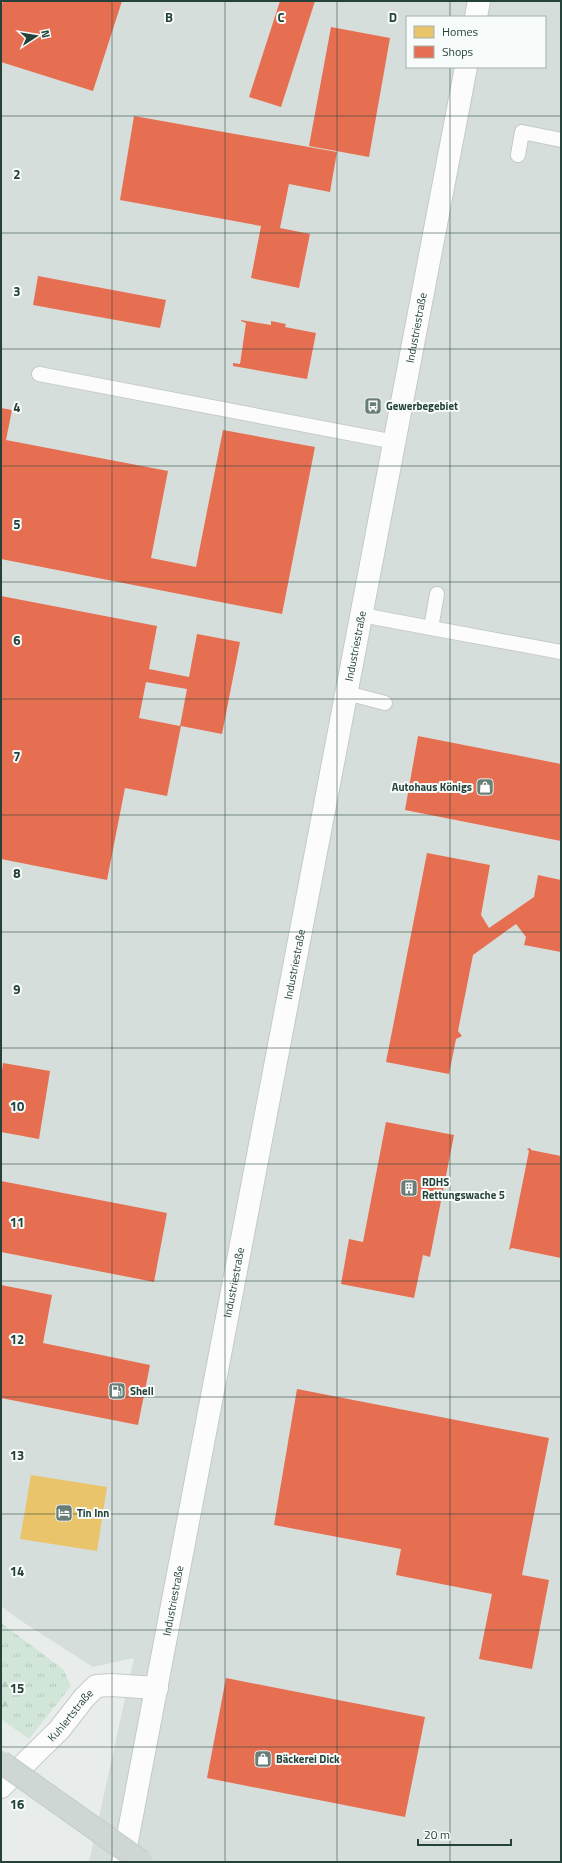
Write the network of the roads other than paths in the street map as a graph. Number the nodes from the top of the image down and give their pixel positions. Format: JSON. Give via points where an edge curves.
{"nodes":[{"id":1,"x":479,"y":1,"type":"edge"},
{"id":2,"x":476,"y":16,"type":"edge"},
{"id":3,"x":466,"y":68,"type":"edge"},
{"id":4,"x":561,"y":140,"type":"edge"},
{"id":5,"x":518,"y":155,"type":"dead end"},
{"id":6,"x":39,"y":374,"type":"dead end"},
{"id":7,"x":395,"y":442,"type":"junction"},
{"id":8,"x":437,"y":594,"type":"dead end"},
{"id":9,"x":362,"y":615,"type":"junction"},
{"id":10,"x":431,"y":628,"type":"junction"},
{"id":11,"x":561,"y":652,"type":"edge"},
{"id":12,"x":347,"y":693,"type":"junction"},
{"id":13,"x":385,"y":703,"type":"dead end"},
{"id":14,"x":157,"y":1688,"type":"junction"},
{"id":15,"x":1,"y":1762,"type":"edge"},
{"id":16,"x":1,"y":1787,"type":"edge"},
{"id":17,"x":124,"y":1862,"type":"edge"},
{"id":18,"x":142,"y":1862,"type":"edge"}],
"edges":[{"from":1,"to":2,"type":"street"},
{"from":3,"to":7,"type":"street","name":"Industriestraße"},
{"from":4,"to":5,"type":"lane","via":[[522,132]]},
{"from":6,"to":7,"type":"lane"},
{"from":7,"to":9,"type":"street","name":"Industriestraße"},
{"from":8,"to":10,"type":"lane"},
{"from":9,"to":10,"type":"lane"},
{"from":9,"to":12,"type":"street","name":"Industriestraße"},
{"from":10,"to":11,"type":"lane"},
{"from":12,"to":13,"type":"lane"},
{"from":12,"to":14,"type":"street","name":"Industriestraße"},
{"from":14,"to":16,"type":"street","name":"Kuhlertstraße","via":[[96,1686],[58,1730]]},
{"from":14,"to":17,"type":"street","name":"Industriestraße"},
{"from":15,"to":18,"type":"main road","bridge":true}]}
